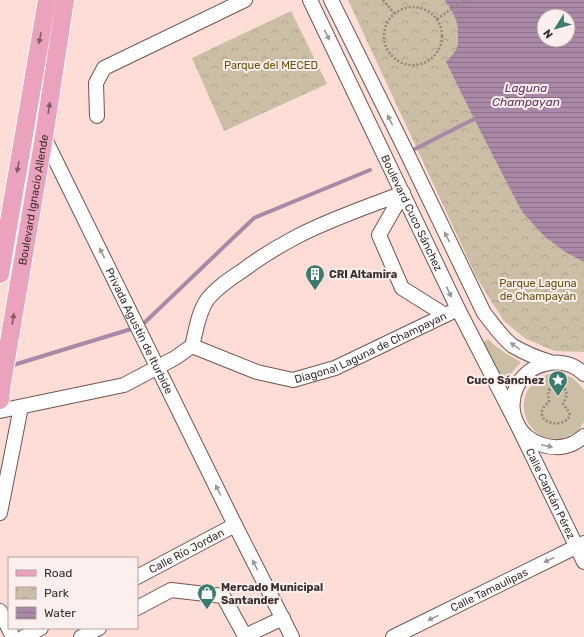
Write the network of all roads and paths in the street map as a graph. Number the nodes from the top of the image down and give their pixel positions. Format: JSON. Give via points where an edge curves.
{"nodes":[{"id":1,"x":47,"y":0,"type":"edge"},
{"id":2,"x":65,"y":0,"type":"edge"},
{"id":3,"x":245,"y":0,"type":"edge"},
{"id":4,"x":310,"y":0,"type":"edge"},
{"id":5,"x":331,"y":0,"type":"edge"},
{"id":6,"x":383,"y":0,"type":"edge"},
{"id":7,"x":465,"y":0,"type":"edge"},
{"id":8,"x":394,"y":13,"type":"junction"},
{"id":9,"x":437,"y":19,"type":"junction"},
{"id":10,"x":97,"y":116,"type":"dead end"},
{"id":11,"x":44,"y":137,"type":"junction"},
{"id":12,"x":403,"y":193,"type":"junction"},
{"id":13,"x":0,"y":274,"type":"edge"},
{"id":14,"x":458,"y":309,"type":"junction"},
{"id":15,"x":444,"y":315,"type":"junction"},
{"id":16,"x":192,"y":346,"type":"junction"},
{"id":17,"x":550,"y":362,"type":"junction"},
{"id":18,"x":584,"y":362,"type":"edge"},
{"id":19,"x":569,"y":365,"type":"junction"},
{"id":20,"x":158,"y":367,"type":"junction"},
{"id":21,"x":584,"y":374,"type":"edge"},
{"id":22,"x":558,"y":387,"type":"joint"},
{"id":23,"x":1,"y":391,"type":"edge"},
{"id":24,"x":21,"y":407,"type":"junction"},
{"id":25,"x":0,"y":411,"type":"edge"},
{"id":26,"x":517,"y":424,"type":"junction"},
{"id":27,"x":584,"y":436,"type":"edge"},
{"id":28,"x":0,"y":513,"type":"edge"},
{"id":29,"x":235,"y":525,"type":"junction"},
{"id":30,"x":580,"y":544,"type":"edge"},
{"id":31,"x":584,"y":562,"type":"edge"},
{"id":32,"x":138,"y":576,"type":"edge"},
{"id":33,"x":138,"y":607,"type":"edge"},
{"id":34,"x":0,"y":611,"type":"edge"},
{"id":35,"x":283,"y":618,"type":"junction"},
{"id":36,"x":8,"y":627,"type":"edge"},
{"id":37,"x":39,"y":629,"type":"edge"},
{"id":38,"x":97,"y":629,"type":"edge"},
{"id":39,"x":24,"y":637,"type":"edge"},
{"id":40,"x":81,"y":637,"type":"edge"},
{"id":41,"x":292,"y":637,"type":"edge"},
{"id":42,"x":393,"y":637,"type":"edge"}],
"edges":[{"from":1,"to":13,"type":"main road","name":"Boulevard Ignacio Allende","one_way":true},
{"from":11,"to":2,"type":"main road","name":"Boulevard Ignacio Allende","one_way":true},
{"from":3,"to":10,"type":"street","via":[[104,68],[96,83]]},
{"from":4,"to":12,"type":"street","name":"Boulevard Cuco Sánchez","one_way":true},
{"from":17,"to":5,"type":"street","name":"Boulevard Cuco Sánchez","one_way":true,"via":[[512,345],[484,313]]},
{"from":6,"to":8,"type":"path"},
{"from":7,"to":9,"type":"path"},
{"from":8,"to":9,"type":"path","via":[[412,6],[430,12]]},
{"from":8,"to":9,"type":"path","via":[[384,29],[386,48],[399,62],[408,65],[418,65],[435,55],[442,38]]},
{"from":20,"to":11,"type":"street","name":"Privada Agustín de Iturbide","one_way":true},
{"from":23,"to":11,"type":"main road","name":"Boulevard Ignacio Allende","one_way":true},
{"from":12,"to":14,"type":"street","name":"Boulevard Cuco Sánchez","one_way":true},
{"from":12,"to":15,"type":"street","via":[[379,235],[402,288]]},
{"from":12,"to":16,"type":"street","via":[[332,220],[296,237],[230,279],[204,306]]},
{"from":14,"to":15,"type":"street","name":"Diagonal Laguna de Champayan"},
{"from":14,"to":26,"type":"street","name":"Boulevard Cuco Sánchez"},
{"from":15,"to":16,"type":"street","name":"Diagonal Laguna de Champayan","via":[[335,368],[292,380],[257,372]]},
{"from":16,"to":20,"type":"street"},
{"from":17,"to":19,"type":"street","name":"Boulevard Cuco Sánchez"},
{"from":17,"to":26,"type":"street","via":[[539,365],[520,379],[512,401]]},
{"from":18,"to":19,"type":"street"},
{"from":19,"to":21,"type":"street"},
{"from":20,"to":24,"type":"street","via":[[124,385]]},
{"from":29,"to":20,"type":"street","name":"Privada Agustín de Iturbide","one_way":true},
{"from":22,"to":22,"type":"path","via":[[554,386],[548,392],[549,402],[542,413],[543,419],[547,422],[563,422],[568,420],[570,415],[563,404],[566,391],[563,387]]},
{"from":24,"to":25,"type":"street"},
{"from":24,"to":28,"type":"street"},
{"from":26,"to":27,"type":"street","one_way":true,"via":[[535,443],[548,447],[562,447]]},
{"from":26,"to":30,"type":"street","name":"Calle Capitán Pérez"},
{"from":29,"to":32,"type":"street","name":"Calle Río Jordan"},
{"from":35,"to":29,"type":"street","name":"Privada Agustín de Iturbide","one_way":true},
{"from":30,"to":31,"type":"street","name":"Calle Capitán Pérez"},
{"from":30,"to":42,"type":"street","name":"Calle Tamaulipas","one_way":true},
{"from":33,"to":35,"type":"street","via":[[171,590],[223,596],[245,636]]},
{"from":34,"to":36,"type":"street"},
{"from":35,"to":41,"type":"street","name":"Privada Agustín de Iturbide"},
{"from":37,"to":39,"type":"street"},
{"from":38,"to":40,"type":"street"}]}
